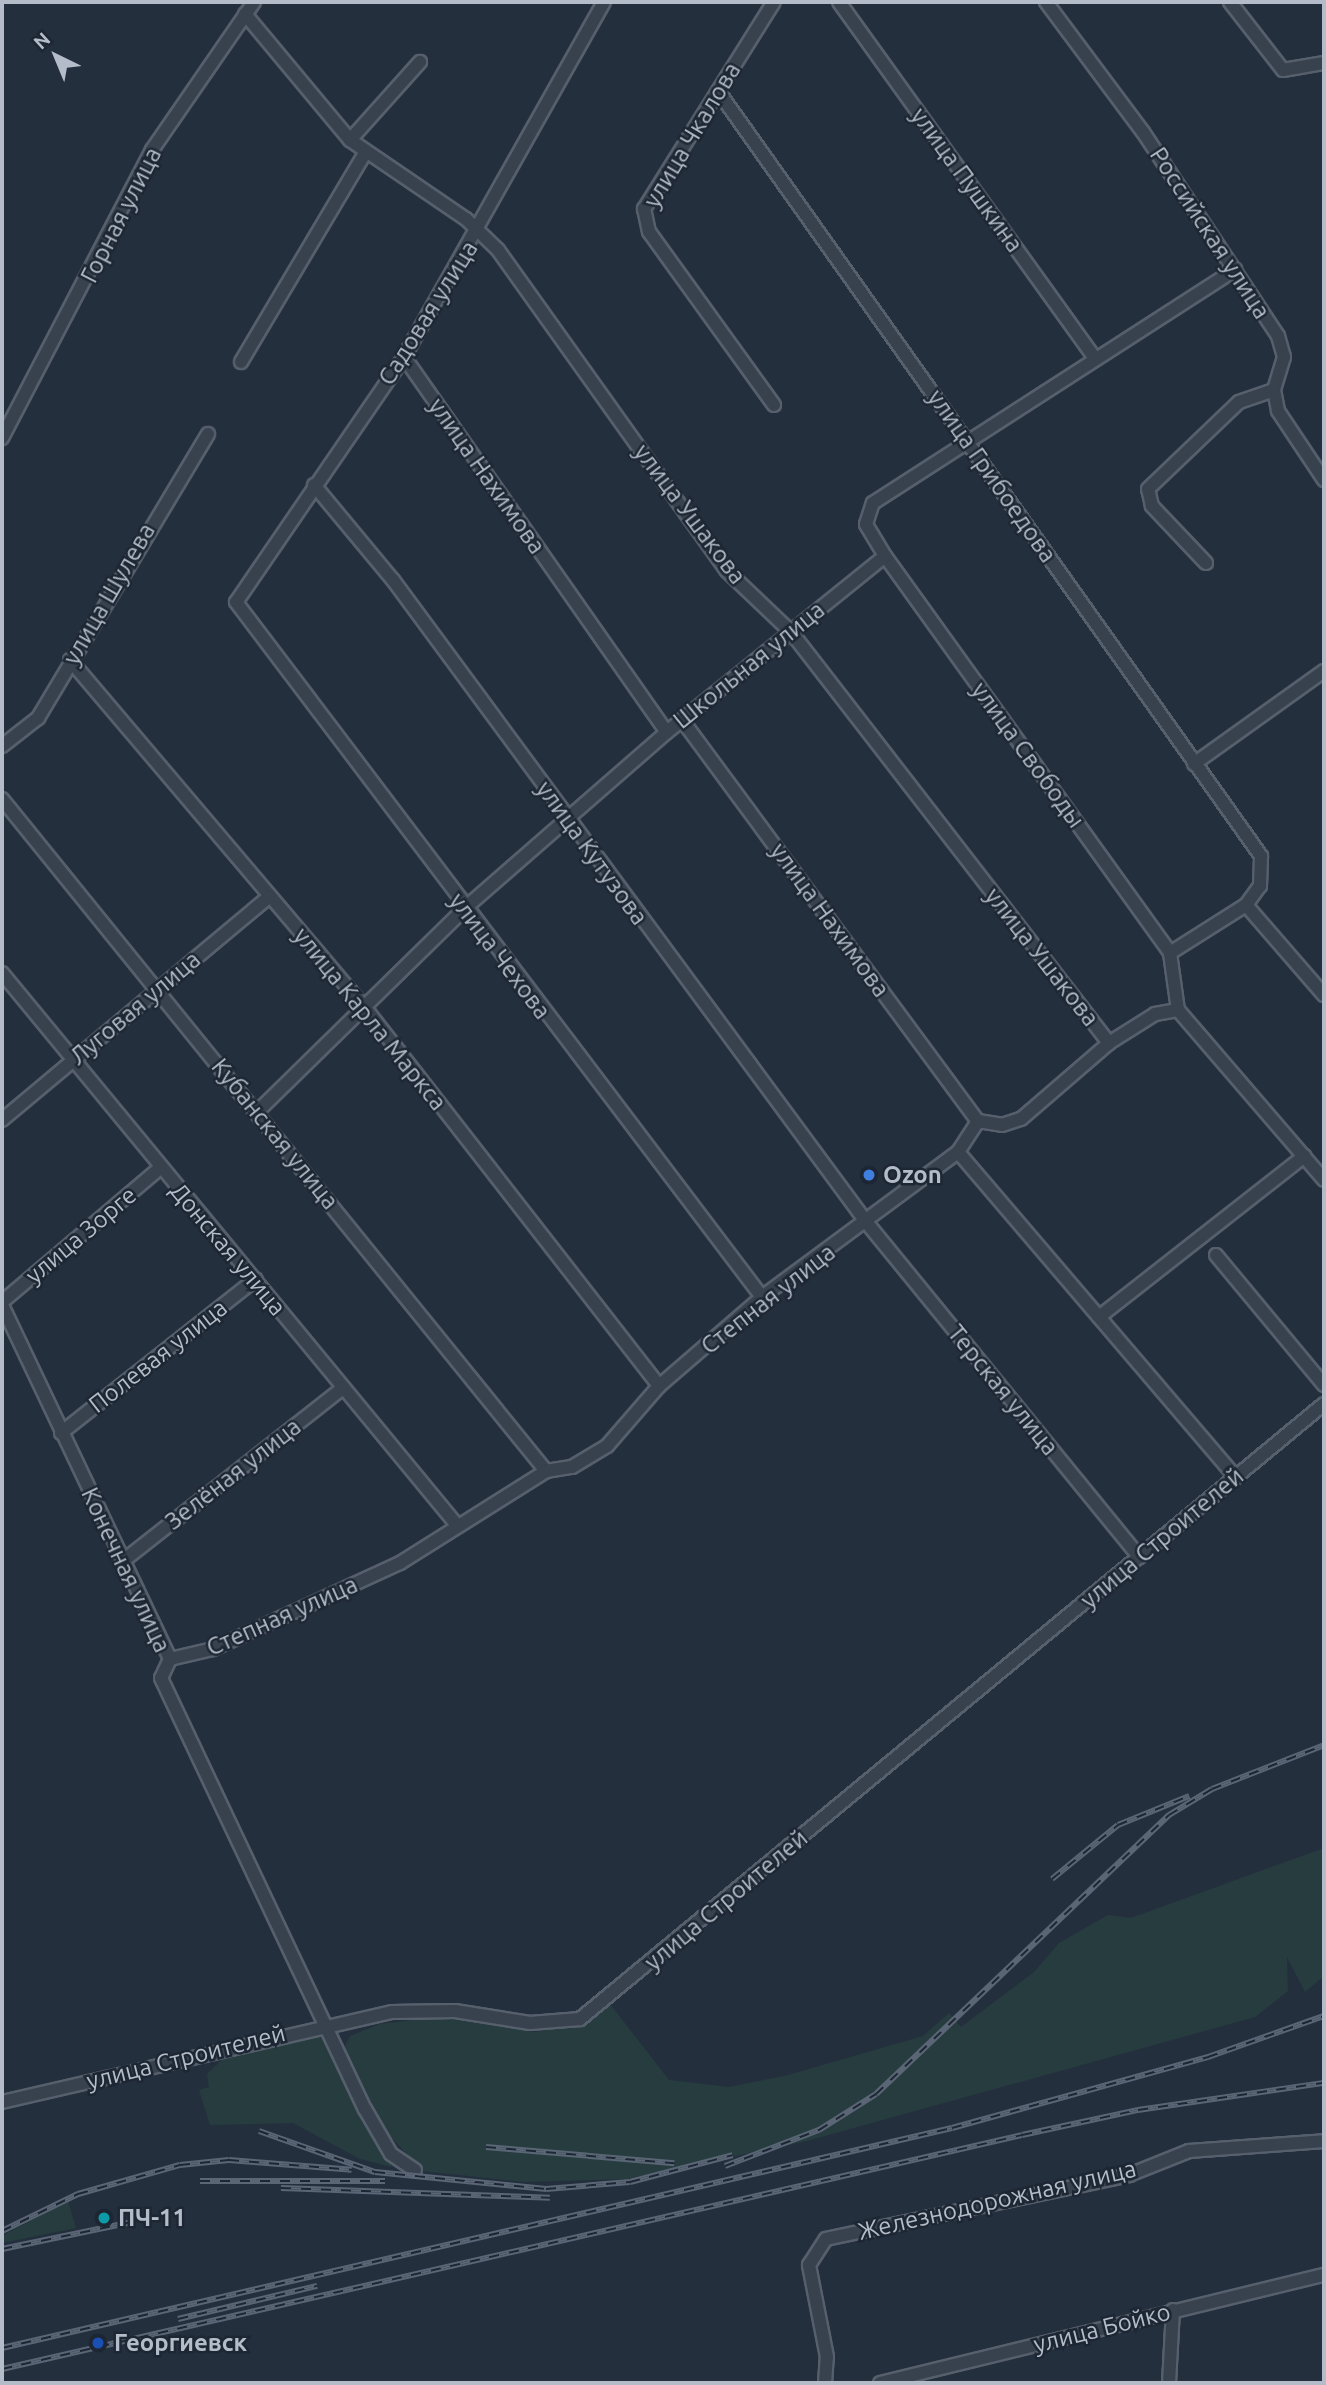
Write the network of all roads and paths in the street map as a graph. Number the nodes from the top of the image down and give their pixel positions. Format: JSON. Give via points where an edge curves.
{"nodes":[{"id":1,"x":254,"y":2,"type":"edge"},
{"id":2,"x":604,"y":2,"type":"edge"},
{"id":3,"x":774,"y":2,"type":"edge"},
{"id":4,"x":839,"y":2,"type":"edge"},
{"id":5,"x":1046,"y":2,"type":"edge"},
{"id":6,"x":1230,"y":2,"type":"edge"},
{"id":7,"x":245,"y":14,"type":"junction"},
{"id":8,"x":420,"y":62,"type":"dead end"},
{"id":9,"x":1324,"y":63,"type":"edge"},
{"id":10,"x":718,"y":91,"type":"junction"},
{"id":11,"x":350,"y":140,"type":"junction"},
{"id":12,"x":365,"y":153,"type":"junction"},
{"id":13,"x":479,"y":232,"type":"junction"},
{"id":14,"x":1235,"y":270,"type":"junction"},
{"id":15,"x":404,"y":357,"type":"junction"},
{"id":16,"x":1095,"y":358,"type":"junction"},
{"id":17,"x":241,"y":362,"type":"dead end"},
{"id":18,"x":1274,"y":390,"type":"junction"},
{"id":19,"x":774,"y":405,"type":"dead end"},
{"id":20,"x":208,"y":434,"type":"dead end"},
{"id":21,"x":2,"y":438,"type":"edge"},
{"id":22,"x":969,"y":444,"type":"junction"},
{"id":23,"x":1324,"y":480,"type":"edge"},
{"id":24,"x":314,"y":485,"type":"junction"},
{"id":25,"x":885,"y":556,"type":"junction"},
{"id":26,"x":1206,"y":563,"type":"dead end"},
{"id":27,"x":241,"y":612,"type":"joint"},
{"id":28,"x":791,"y":632,"type":"junction"},
{"id":29,"x":69,"y":660,"type":"junction"},
{"id":30,"x":1324,"y":671,"type":"edge"},
{"id":31,"x":682,"y":720,"type":"junction"},
{"id":32,"x":667,"y":732,"type":"junction"},
{"id":33,"x":2,"y":746,"type":"edge"},
{"id":34,"x":1195,"y":764,"type":"junction"},
{"id":35,"x":2,"y":799,"type":"edge"},
{"id":36,"x":568,"y":822,"type":"junction"},
{"id":37,"x":269,"y":897,"type":"junction"},
{"id":38,"x":1246,"y":905,"type":"junction"},
{"id":39,"x":464,"y":909,"type":"junction"},
{"id":40,"x":1170,"y":953,"type":"junction"},
{"id":41,"x":2,"y":973,"type":"edge"},
{"id":42,"x":156,"y":990,"type":"junction"},
{"id":43,"x":1324,"y":995,"type":"edge"},
{"id":44,"x":365,"y":1008,"type":"junction"},
{"id":45,"x":1178,"y":1010,"type":"junction"},
{"id":46,"x":1109,"y":1044,"type":"junction"},
{"id":47,"x":72,"y":1060,"type":"junction"},
{"id":48,"x":257,"y":1112,"type":"junction"},
{"id":49,"x":2,"y":1120,"type":"edge"},
{"id":50,"x":978,"y":1121,"type":"junction"},
{"id":51,"x":958,"y":1152,"type":"junction"},
{"id":52,"x":1304,"y":1156,"type":"junction"},
{"id":53,"x":160,"y":1168,"type":"junction"},
{"id":54,"x":1324,"y":1180,"type":"edge"},
{"id":55,"x":867,"y":1223,"type":"junction"},
{"id":56,"x":1216,"y":1255,"type":"dead end"},
{"id":57,"x":256,"y":1279,"type":"junction"},
{"id":58,"x":762,"y":1297,"type":"junction"},
{"id":59,"x":2,"y":1303,"type":"edge"},
{"id":60,"x":1098,"y":1317,"type":"junction"},
{"id":61,"x":1324,"y":1385,"type":"edge"},
{"id":62,"x":659,"y":1386,"type":"junction"},
{"id":63,"x":343,"y":1388,"type":"junction"},
{"id":64,"x":1324,"y":1404,"type":"edge"},
{"id":65,"x":61,"y":1433,"type":"junction"},
{"id":66,"x":546,"y":1471,"type":"junction"},
{"id":67,"x":1236,"y":1478,"type":"junction"},
{"id":68,"x":456,"y":1524,"type":"junction"},
{"id":69,"x":1139,"y":1557,"type":"junction"},
{"id":70,"x":123,"y":1561,"type":"junction"},
{"id":71,"x":170,"y":1659,"type":"junction"},
{"id":72,"x":326,"y":2023,"type":"junction"},
{"id":73,"x":2,"y":2102,"type":"edge"},
{"id":74,"x":1324,"y":2141,"type":"edge"},
{"id":75,"x":415,"y":2170,"type":"dead end"},
{"id":76,"x":1324,"y":2276,"type":"edge"},
{"id":77,"x":1173,"y":2310,"type":"junction"},
{"id":78,"x":825,"y":2383,"type":"edge"},
{"id":79,"x":880,"y":2383,"type":"edge"},
{"id":80,"x":1169,"y":2383,"type":"edge"}],
"edges":[{"from":1,"to":7,"type":"street","name":"Горная улица"},
{"from":2,"to":13,"type":"street","name":"Садовая улица","via":[[491,198]]},
{"from":3,"to":10,"type":"street","name":"улица Чкалова"},
{"from":4,"to":16,"type":"street","name":"улица Пушкина"},
{"from":5,"to":14,"type":"street","name":"Российская улица","via":[[1143,132]]},
{"from":6,"to":9,"type":"street","via":[[1283,70]]},
{"from":7,"to":11,"type":"street","name":"улица Ушакова"},
{"from":7,"to":21,"type":"street","name":"Горная улица","via":[[152,150]]},
{"from":8,"to":11,"type":"street"},
{"from":10,"to":19,"type":"street","name":"улица Чкалова","via":[[643,209],[644,221]]},
{"from":10,"to":22,"type":"street","name":"улица Грибоедова"},
{"from":11,"to":12,"type":"street","name":"улица Ушакова"},
{"from":12,"to":13,"type":"street","name":"улица Ушакова"},
{"from":12,"to":17,"type":"street"},
{"from":13,"to":15,"type":"street","name":"Садовая улица"},
{"from":13,"to":28,"type":"street","name":"улица Ушакова","via":[[540,306],[727,571]]},
{"from":14,"to":16,"type":"street"},
{"from":14,"to":18,"type":"street","name":"Российская улица","via":[[1278,336],[1284,357]]},
{"from":15,"to":24,"type":"street","name":"Садовая улица"},
{"from":15,"to":32,"type":"street","name":"улица Нахимова"},
{"from":16,"to":22,"type":"street"},
{"from":18,"to":23,"type":"street","via":[[1278,411]]},
{"from":18,"to":26,"type":"street","via":[[1238,402],[1148,489],[1152,506]]},
{"from":20,"to":29,"type":"street","name":"улица Шулева"},
{"from":22,"to":25,"type":"street","via":[[873,503],[866,524]]},
{"from":22,"to":34,"type":"street","name":"улица Грибоедова"},
{"from":24,"to":27,"type":"street","name":"Садовая улица","via":[[240,592]]},
{"from":24,"to":36,"type":"street","name":"улица Кутузова","via":[[393,580]]},
{"from":25,"to":28,"type":"street","name":"Школьная улица"},
{"from":25,"to":40,"type":"street","name":"улица Свободы"},
{"from":27,"to":39,"type":"street","name":"улица Чехова"},
{"from":28,"to":31,"type":"street","name":"Школьная улица"},
{"from":28,"to":46,"type":"street","name":"улица Ушакова"},
{"from":29,"to":33,"type":"street","name":"улица Шулева","via":[[37,718]]},
{"from":29,"to":37,"type":"street","name":"улица Карла Маркса"},
{"from":30,"to":34,"type":"street"},
{"from":31,"to":32,"type":"street","name":"Школьная улица"},
{"from":31,"to":50,"type":"street","name":"улица Нахимова"},
{"from":32,"to":36,"type":"street","name":"Школьная улица"},
{"from":34,"to":38,"type":"street","name":"улица Грибоедова","via":[[1263,863],[1260,887]]},
{"from":35,"to":42,"type":"street","name":"Кубанская улица"},
{"from":36,"to":39,"type":"street","name":"Школьная улица"},
{"from":36,"to":55,"type":"street","name":"улица Кутузова"},
{"from":37,"to":42,"type":"street","name":"Луговая улица"},
{"from":37,"to":44,"type":"street","name":"улица Карла Маркса"},
{"from":38,"to":40,"type":"street"},
{"from":38,"to":43,"type":"street"},
{"from":39,"to":44,"type":"street","name":"Школьная улица"},
{"from":39,"to":58,"type":"street","name":"улица Чехова"},
{"from":40,"to":45,"type":"street"},
{"from":41,"to":47,"type":"street","name":"Донская улица"},
{"from":42,"to":47,"type":"street","name":"Луговая улица"},
{"from":42,"to":48,"type":"street","name":"Кубанская улица"},
{"from":44,"to":48,"type":"street","name":"Школьная улица"},
{"from":44,"to":62,"type":"street","name":"улица Карла Маркса"},
{"from":45,"to":46,"type":"street","via":[[1155,1014]]},
{"from":45,"to":52,"type":"street"},
{"from":46,"to":50,"type":"street","via":[[1021,1119],[1002,1125]]},
{"from":47,"to":49,"type":"street","name":"Луговая улица"},
{"from":47,"to":53,"type":"street","name":"Донская улица"},
{"from":48,"to":66,"type":"street","name":"Кубанская улица"},
{"from":50,"to":51,"type":"street","name":"Степная улица"},
{"from":51,"to":55,"type":"street","name":"Степная улица"},
{"from":51,"to":60,"type":"street"},
{"from":52,"to":54,"type":"street"},
{"from":52,"to":60,"type":"street"},
{"from":53,"to":57,"type":"street","name":"Донская улица"},
{"from":53,"to":59,"type":"street","name":"улица Зорге"},
{"from":55,"to":58,"type":"street","name":"Степная улица"},
{"from":55,"to":69,"type":"street","name":"Терская улица"},
{"from":56,"to":61,"type":"street"},
{"from":57,"to":63,"type":"street","name":"Донская улица"},
{"from":57,"to":65,"type":"street","name":"Полевая улица"},
{"from":58,"to":62,"type":"street","name":"Степная улица"},
{"from":59,"to":65,"type":"street","name":"Конечная улица"},
{"from":60,"to":67,"type":"street"},
{"from":62,"to":66,"type":"street","name":"Степная улица","via":[[607,1446],[572,1467]]},
{"from":63,"to":68,"type":"street","name":"Донская улица"},
{"from":63,"to":70,"type":"street","name":"Зелёная улица"},
{"from":64,"to":67,"type":"street","name":"улица Строителей"},
{"from":65,"to":70,"type":"street","name":"Конечная улица"},
{"from":66,"to":68,"type":"street","name":"Степная улица"},
{"from":67,"to":69,"type":"street","name":"улица Строителей"},
{"from":68,"to":71,"type":"street","name":"Степная улица","via":[[400,1563],[213,1649]]},
{"from":69,"to":72,"type":"street","name":"улица Строителей","via":[[580,2019],[530,2023],[455,2011],[392,2012]]},
{"from":70,"to":71,"type":"street","name":"Конечная улица"},
{"from":71,"to":72,"type":"street","name":"Конечная улица","via":[[161,1678]]},
{"from":72,"to":73,"type":"street","name":"улица Строителей"},
{"from":72,"to":75,"type":"street","via":[[382,2142],[401,2164]]},
{"from":74,"to":78,"type":"street","name":"Железнодорожная улица","via":[[1189,2151],[1129,2175],[826,2239],[809,2265],[827,2357]]},
{"from":76,"to":77,"type":"street","name":"улица Бойко"},
{"from":77,"to":79,"type":"street","name":"улица Бойко"},
{"from":77,"to":80,"type":"street"}]}
